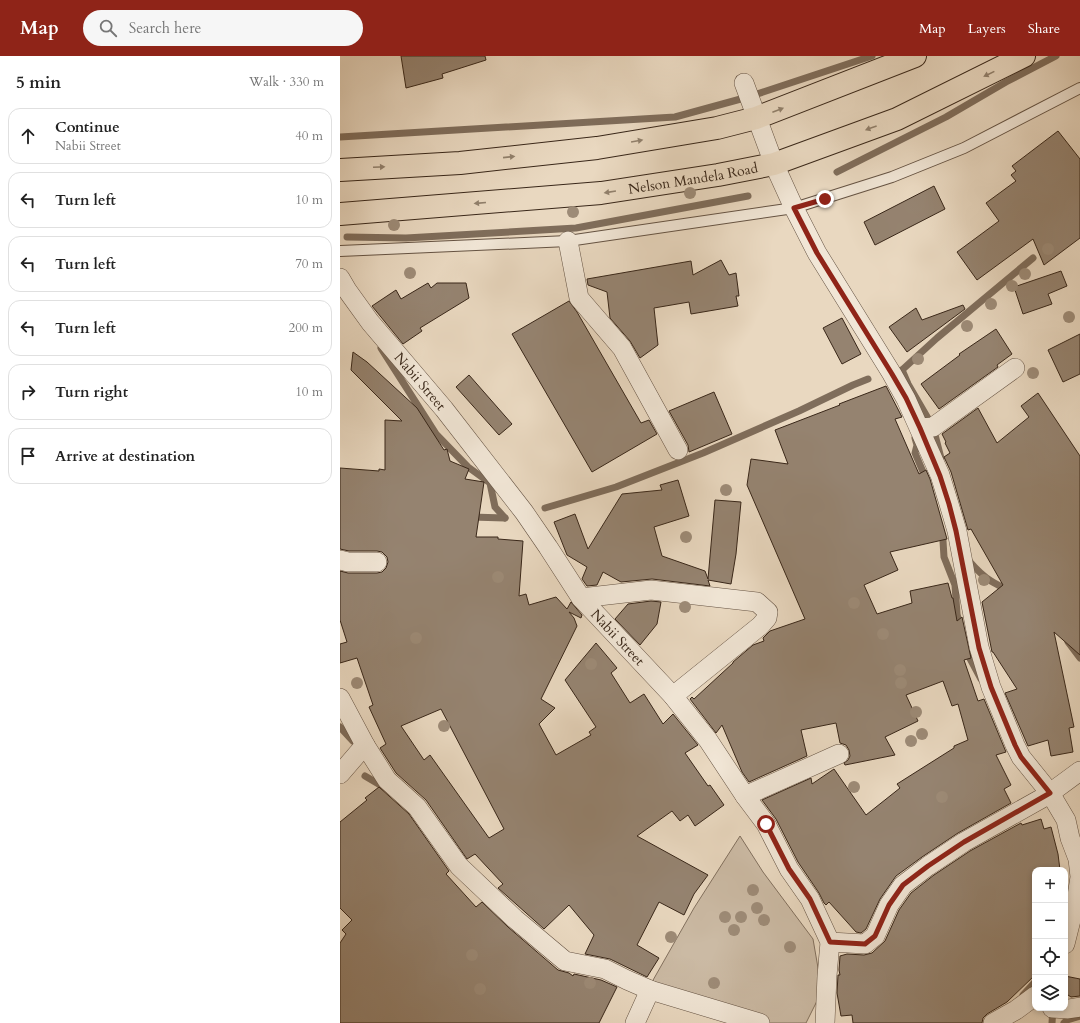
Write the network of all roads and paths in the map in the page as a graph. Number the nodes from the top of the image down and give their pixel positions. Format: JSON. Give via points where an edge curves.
{"nodes":[{"id":1,"x":915,"y":56,"type":"edge"},
{"id":2,"x":1024,"y":56,"type":"edge"},
{"id":3,"x":744,"y":83,"type":"dead end"},
{"id":4,"x":1080,"y":88,"type":"edge"},
{"id":5,"x":756,"y":118,"type":"junction"},
{"id":6,"x":774,"y":164,"type":"junction"},
{"id":7,"x":340,"y":170,"type":"edge"},
{"id":8,"x":794,"y":208,"type":"junction"},
{"id":9,"x":340,"y":214,"type":"edge"},
{"id":10,"x":568,"y":240,"type":"junction"},
{"id":11,"x":340,"y":251,"type":"edge"},
{"id":12,"x":340,"y":278,"type":"edge"},
{"id":13,"x":1015,"y":368,"type":"dead end"},
{"id":14,"x":920,"y":428,"type":"junction"},
{"id":15,"x":678,"y":450,"type":"dead end"},
{"id":16,"x":340,"y":560,"type":"edge"},
{"id":17,"x":377,"y":562,"type":"dead end"},
{"id":18,"x":581,"y":598,"type":"junction"},
{"id":19,"x":673,"y":696,"type":"junction"},
{"id":20,"x":340,"y":698,"type":"edge"},
{"id":21,"x":365,"y":745,"type":"junction"},
{"id":22,"x":839,"y":754,"type":"dead end"},
{"id":23,"x":1080,"y":771,"type":"edge"},
{"id":24,"x":340,"y":774,"type":"edge"},
{"id":25,"x":1050,"y":793,"type":"junction"},
{"id":26,"x":745,"y":796,"type":"junction"},
{"id":27,"x":1080,"y":877,"type":"edge"},
{"id":28,"x":1066,"y":939,"type":"edge"},
{"id":29,"x":830,"y":942,"type":"junction"},
{"id":30,"x":650,"y":990,"type":"junction"},
{"id":31,"x":1032,"y":998,"type":"edge"},
{"id":32,"x":1080,"y":1006,"type":"edge"},
{"id":33,"x":1068,"y":1009,"type":"edge"},
{"id":34,"x":1045,"y":1011,"type":"edge"},
{"id":35,"x":635,"y":1023,"type":"edge"},
{"id":36,"x":760,"y":1023,"type":"edge"},
{"id":37,"x":825,"y":1023,"type":"edge"},
{"id":38,"x":993,"y":1023,"type":"edge"},
{"id":39,"x":1045,"y":1023,"type":"edge"}],
"edges":[{"from":5,"to":1,"type":"main road","one_way":true},
{"from":2,"to":6,"type":"main road","name":"Nelson Mandela Road","one_way":true,"via":[[898,119]]},
{"from":3,"to":5,"type":"street"},
{"from":4,"to":8,"type":"lane","via":[[964,148],[892,177]]},
{"from":5,"to":6,"type":"street"},
{"from":7,"to":5,"type":"main road","one_way":true,"via":[[460,162],[597,148],[717,128]]},
{"from":6,"to":8,"type":"street"},
{"from":6,"to":9,"type":"main road","name":"Nelson Mandela Road","one_way":true,"via":[[601,193]]},
{"from":8,"to":10,"type":"lane"},
{"from":8,"to":14,"type":"street","via":[[817,253],[906,398]]},
{"from":10,"to":11,"type":"lane"},
{"from":10,"to":15,"type":"street","via":[[579,298],[622,348]]},
{"from":12,"to":18,"type":"street","name":"Nabii Street","via":[[370,322],[444,409],[524,512]]},
{"from":13,"to":14,"type":"street","via":[[932,427]]},
{"from":14,"to":25,"type":"street","via":[[949,504],[979,648],[991,687],[1021,757]]},
{"from":16,"to":17,"type":"street"},
{"from":18,"to":19,"type":"street","name":"Nabii Street"},
{"from":18,"to":19,"type":"street","via":[[651,590],[757,602],[768,612],[767,618],[760,626]]},
{"from":19,"to":26,"type":"street","name":"Nabii Street","via":[[708,740]]},
{"from":20,"to":21,"type":"street"},
{"from":21,"to":24,"type":"street"},
{"from":21,"to":30,"type":"street","via":[[387,780],[417,807],[459,866],[540,941],[565,961],[605,969]]},
{"from":22,"to":26,"type":"street"},
{"from":23,"to":25,"type":"street"},
{"from":25,"to":27,"type":"street","via":[[1066,820],[1078,859]]},
{"from":25,"to":29,"type":"street","via":[[964,842],[903,885],[889,905],[875,936],[865,944]]},
{"from":26,"to":29,"type":"street","name":"Nabii Street","via":[[766,824],[789,869],[810,899]]},
{"from":27,"to":28,"type":"street"},
{"from":29,"to":37,"type":"street","name":"Nabii Street"},
{"from":30,"to":35,"type":"street"},
{"from":30,"to":36,"type":"street"},
{"from":31,"to":38,"type":"street"},
{"from":32,"to":33,"type":"street"},
{"from":34,"to":39,"type":"street"}]}
